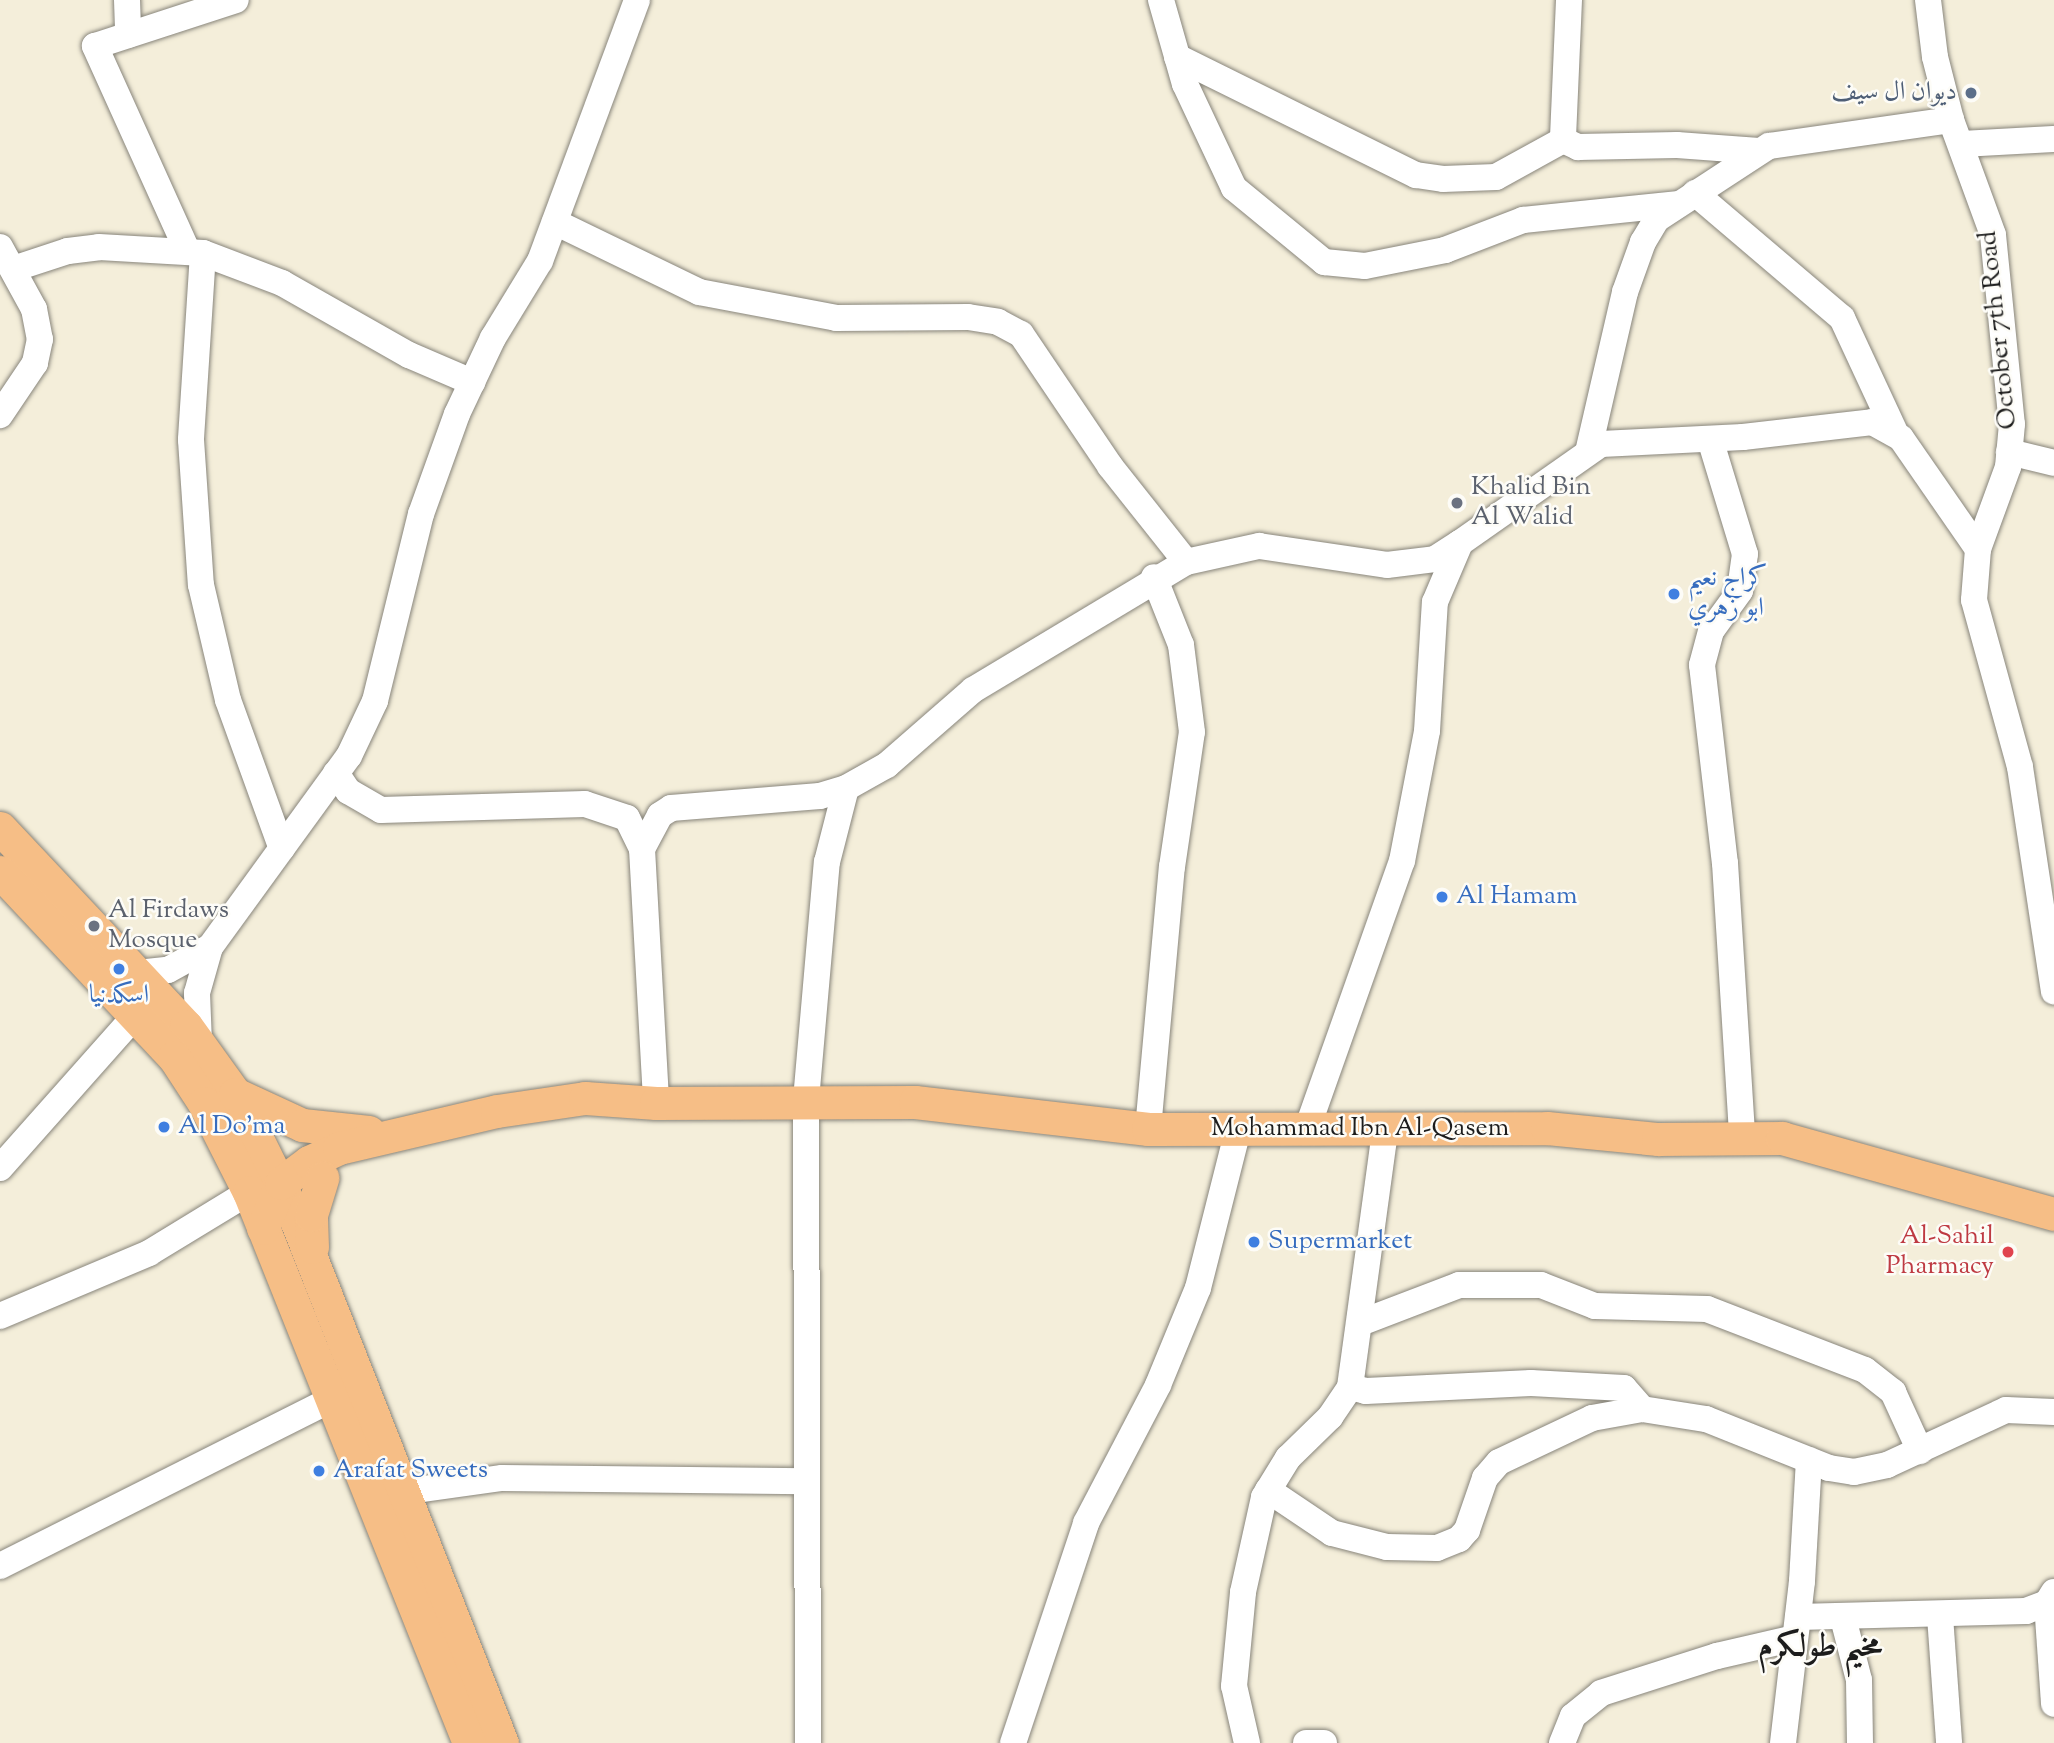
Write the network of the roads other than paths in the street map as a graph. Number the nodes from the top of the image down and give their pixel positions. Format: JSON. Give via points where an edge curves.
{"nodes":[{"id":1,"x":127,"y":0,"type":"edge"},
{"id":2,"x":236,"y":0,"type":"edge"},
{"id":3,"x":637,"y":0,"type":"edge"},
{"id":4,"x":1161,"y":0,"type":"edge"},
{"id":5,"x":1569,"y":0,"type":"edge"},
{"id":6,"x":1928,"y":0,"type":"edge"},
{"id":7,"x":128,"y":35,"type":"junction"},
{"id":8,"x":1177,"y":57,"type":"junction"},
{"id":9,"x":1951,"y":120,"type":"junction"},
{"id":10,"x":2054,"y":139,"type":"edge"},
{"id":11,"x":1563,"y":140,"type":"junction"},
{"id":12,"x":1961,"y":144,"type":"junction"},
{"id":13,"x":1759,"y":150,"type":"junction"},
{"id":14,"x":1687,"y":198,"type":"junction"},
{"id":15,"x":555,"y":222,"type":"junction"},
{"id":16,"x":195,"y":252,"type":"junction"},
{"id":17,"x":6,"y":258,"type":"edge"},
{"id":18,"x":472,"y":382,"type":"junction"},
{"id":19,"x":0,"y":415,"type":"edge"},
{"id":20,"x":1895,"y":432,"type":"junction"},
{"id":21,"x":1710,"y":439,"type":"junction"},
{"id":22,"x":1589,"y":448,"type":"junction"},
{"id":23,"x":2009,"y":452,"type":"junction"},
{"id":24,"x":2054,"y":463,"type":"edge"},
{"id":25,"x":1460,"y":543,"type":"junction"},
{"id":26,"x":1978,"y":550,"type":"junction"},
{"id":27,"x":1186,"y":562,"type":"junction"},
{"id":28,"x":1154,"y":577,"type":"junction"},
{"id":29,"x":336,"y":773,"type":"junction"},
{"id":30,"x":846,"y":788,"type":"junction"},
{"id":31,"x":585,"y":804,"type":"junction"},
{"id":32,"x":671,"y":808,"type":"junction"},
{"id":33,"x":0,"y":828,"type":"edge"},
{"id":34,"x":282,"y":849,"type":"junction"},
{"id":35,"x":642,"y":849,"type":"junction"},
{"id":36,"x":0,"y":872,"type":"edge"},
{"id":37,"x":2046,"y":876,"type":"edge"},
{"id":38,"x":210,"y":947,"type":"junction"},
{"id":39,"x":137,"y":974,"type":"junction"},
{"id":40,"x":2054,"y":991,"type":"edge"},
{"id":41,"x":135,"y":1016,"type":"junction"},
{"id":42,"x":200,"y":1043,"type":"junction"},
{"id":43,"x":235,"y":1094,"type":"junction"},
{"id":44,"x":806,"y":1100,"type":"junction"},
{"id":45,"x":656,"y":1103,"type":"junction"},
{"id":46,"x":1148,"y":1129,"type":"junction"},
{"id":47,"x":1238,"y":1129,"type":"junction"},
{"id":48,"x":1307,"y":1129,"type":"junction"},
{"id":49,"x":1385,"y":1130,"type":"junction"},
{"id":50,"x":393,"y":1133,"type":"junction"},
{"id":51,"x":1742,"y":1137,"type":"junction"},
{"id":52,"x":0,"y":1167,"type":"edge"},
{"id":53,"x":322,"y":1178,"type":"junction"},
{"id":54,"x":272,"y":1190,"type":"junction"},
{"id":55,"x":2054,"y":1214,"type":"edge"},
{"id":56,"x":314,"y":1263,"type":"junction"},
{"id":57,"x":0,"y":1316,"type":"edge"},
{"id":58,"x":1360,"y":1322,"type":"junction"},
{"id":59,"x":1350,"y":1387,"type":"junction"},
{"id":60,"x":332,"y":1399,"type":"junction"},
{"id":61,"x":1642,"y":1409,"type":"junction"},
{"id":62,"x":2054,"y":1412,"type":"edge"},
{"id":63,"x":1920,"y":1451,"type":"junction"},
{"id":64,"x":1809,"y":1460,"type":"junction"},
{"id":65,"x":807,"y":1480,"type":"junction"},
{"id":66,"x":1268,"y":1490,"type":"junction"},
{"id":67,"x":402,"y":1492,"type":"junction"},
{"id":68,"x":0,"y":1566,"type":"edge"},
{"id":69,"x":2050,"y":1597,"type":"edge"},
{"id":70,"x":1940,"y":1616,"type":"junction"},
{"id":71,"x":1843,"y":1618,"type":"junction"},
{"id":72,"x":1796,"y":1628,"type":"junction"},
{"id":73,"x":2054,"y":1704,"type":"edge"},
{"id":74,"x":469,"y":1743,"type":"edge"},
{"id":75,"x":502,"y":1743,"type":"edge"},
{"id":76,"x":808,"y":1743,"type":"edge"},
{"id":77,"x":1013,"y":1743,"type":"edge"},
{"id":78,"x":1247,"y":1743,"type":"edge"},
{"id":79,"x":1306,"y":1743,"type":"edge"},
{"id":80,"x":1324,"y":1743,"type":"edge"},
{"id":81,"x":1562,"y":1743,"type":"edge"},
{"id":82,"x":1783,"y":1743,"type":"edge"},
{"id":83,"x":1860,"y":1743,"type":"edge"},
{"id":84,"x":1949,"y":1743,"type":"edge"}],
"edges":[{"from":1,"to":7,"type":"street"},
{"from":2,"to":7,"type":"street"},
{"from":3,"to":15,"type":"street"},
{"from":4,"to":8,"type":"street"},
{"from":5,"to":11,"type":"street"},
{"from":6,"to":9,"type":"street","name":"October 7th Road"},
{"from":7,"to":16,"type":"street","via":[[95,46]]},
{"from":8,"to":11,"type":"street","via":[[1424,177],[1496,177]]},
{"from":8,"to":14,"type":"street","via":[[1234,188],[1324,262],[1365,266],[1445,250],[1523,220]]},
{"from":9,"to":12,"type":"street","name":"October 7th Road"},
{"from":9,"to":13,"type":"street"},
{"from":10,"to":12,"type":"street"},
{"from":11,"to":13,"type":"street","via":[[1578,147],[1678,145]]},
{"from":12,"to":23,"type":"street","name":"October 7th Road","via":[[1993,235],[2012,424]]},
{"from":13,"to":14,"type":"street"},
{"from":14,"to":20,"type":"street","via":[[1842,318]]},
{"from":14,"to":22,"type":"street","via":[[1657,219],[1643,242],[1625,292]]},
{"from":15,"to":18,"type":"street","via":[[540,261]]},
{"from":15,"to":27,"type":"street","via":[[699,292],[835,318],[968,317],[998,322],[1021,334],[1110,466]]},
{"from":16,"to":17,"type":"street","via":[[99,247]]},
{"from":16,"to":18,"type":"street","via":[[282,283],[409,355]]},
{"from":16,"to":34,"type":"street","via":[[191,428],[201,585],[228,700]]},
{"from":17,"to":19,"type":"street","via":[[36,317],[40,352]]},
{"from":18,"to":29,"type":"street","via":[[421,514],[375,701]]},
{"from":20,"to":21,"type":"street","via":[[1863,422]]},
{"from":20,"to":26,"type":"street"},
{"from":21,"to":22,"type":"street"},
{"from":21,"to":51,"type":"street","via":[[1745,554],[1740,591],[1711,631],[1702,665],[1725,863]]},
{"from":22,"to":25,"type":"street"},
{"from":23,"to":24,"type":"street"},
{"from":23,"to":26,"type":"street","name":"October 7th Road"},
{"from":25,"to":27,"type":"street","via":[[1436,559],[1387,565],[1259,546]]},
{"from":25,"to":48,"type":"street","via":[[1435,602],[1427,731],[1402,861]]},
{"from":26,"to":37,"type":"street","name":"October 7th Road","via":[[1974,600]]},
{"from":27,"to":28,"type":"street"},
{"from":28,"to":30,"type":"street","via":[[973,690],[887,765]]},
{"from":28,"to":46,"type":"street","via":[[1181,645],[1192,732],[1173,859]]},
{"from":29,"to":31,"type":"street","via":[[348,791],[381,810]]},
{"from":29,"to":34,"type":"street"},
{"from":30,"to":32,"type":"street","via":[[820,796]]},
{"from":30,"to":44,"type":"street","via":[[827,862]]},
{"from":31,"to":32,"type":"street"},
{"from":31,"to":35,"type":"street","via":[[627,818]]},
{"from":32,"to":35,"type":"street","via":[[660,815]]},
{"from":33,"to":39,"type":"main road"},
{"from":34,"to":38,"type":"street"},
{"from":35,"to":45,"type":"street"},
{"from":36,"to":41,"type":"main road"},
{"from":37,"to":40,"type":"street","name":"October 7th Road"},
{"from":38,"to":39,"type":"street","via":[[168,970]]},
{"from":38,"to":42,"type":"street","via":[[197,993]]},
{"from":39,"to":42,"type":"main road"},
{"from":41,"to":52,"type":"street"},
{"from":41,"to":54,"type":"main road","via":[[174,1057],[234,1160]]},
{"from":42,"to":43,"type":"main road"},
{"from":43,"to":50,"type":"main road","via":[[302,1125]]},
{"from":43,"to":54,"type":"main road"},
{"from":44,"to":45,"type":"main road","name":"Mohammad Ibn Al-Qasem"},
{"from":44,"to":46,"type":"main road","name":"Mohammad Ibn Al-Qasem","via":[[915,1102]]},
{"from":44,"to":65,"type":"street"},
{"from":45,"to":50,"type":"main road","via":[[585,1098]]},
{"from":45,"to":53,"type":"main road","via":[[408,1146]]},
{"from":46,"to":47,"type":"main road","name":"Mohammad Ibn Al-Qasem"},
{"from":47,"to":48,"type":"main road","name":"Mohammad Ibn Al-Qasem"},
{"from":47,"to":77,"type":"street","via":[[1198,1288],[1158,1385],[1086,1523]]},
{"from":48,"to":49,"type":"main road","name":"Mohammad Ibn Al-Qasem"},
{"from":49,"to":51,"type":"main road","name":"Mohammad Ibn Al-Qasem","via":[[1547,1128],[1658,1139]]},
{"from":49,"to":58,"type":"street"},
{"from":50,"to":54,"type":"main road","via":[[309,1161]]},
{"from":51,"to":55,"type":"main road","name":"Mohammad Ibn Al-Qasem","via":[[1782,1138],[1853,1155]]},
{"from":53,"to":54,"type":"main road"},
{"from":53,"to":56,"type":"main road","via":[[311,1215]]},
{"from":54,"to":56,"type":"main road"},
{"from":54,"to":57,"type":"street","via":[[149,1253]]},
{"from":54,"to":60,"type":"main road","via":[[264,1227]]},
{"from":56,"to":67,"type":"main road"},
{"from":58,"to":59,"type":"street"},
{"from":58,"to":63,"type":"street","via":[[1459,1285],[1541,1284],[1595,1306],[1707,1310],[1865,1370],[1893,1392]]},
{"from":59,"to":61,"type":"street","via":[[1366,1391],[1531,1384],[1625,1388]]},
{"from":59,"to":66,"type":"street","via":[[1339,1406],[1288,1458]]},
{"from":60,"to":68,"type":"street"},
{"from":60,"to":74,"type":"main road"},
{"from":61,"to":64,"type":"street","via":[[1706,1419]]},
{"from":61,"to":66,"type":"street","via":[[1580,1422],[1499,1462],[1485,1478],[1467,1530],[1448,1546],[1387,1547],[1332,1533]]},
{"from":62,"to":63,"type":"street","via":[[2006,1410]]},
{"from":63,"to":64,"type":"street","via":[[1854,1472]]},
{"from":64,"to":72,"type":"street"},
{"from":65,"to":67,"type":"street","via":[[502,1478]]},
{"from":65,"to":76,"type":"street"},
{"from":66,"to":78,"type":"street","via":[[1243,1592],[1234,1686]]},
{"from":67,"to":75,"type":"main road"},
{"from":69,"to":70,"type":"street","via":[[2026,1611]]},
{"from":69,"to":73,"type":"street"},
{"from":70,"to":71,"type":"street"},
{"from":70,"to":84,"type":"street"},
{"from":71,"to":72,"type":"street"},
{"from":71,"to":83,"type":"street","via":[[1859,1680]]},
{"from":72,"to":81,"type":"street","via":[[1601,1693],[1573,1716]]},
{"from":72,"to":82,"type":"street"},
{"from":79,"to":80,"type":"street"}]}
